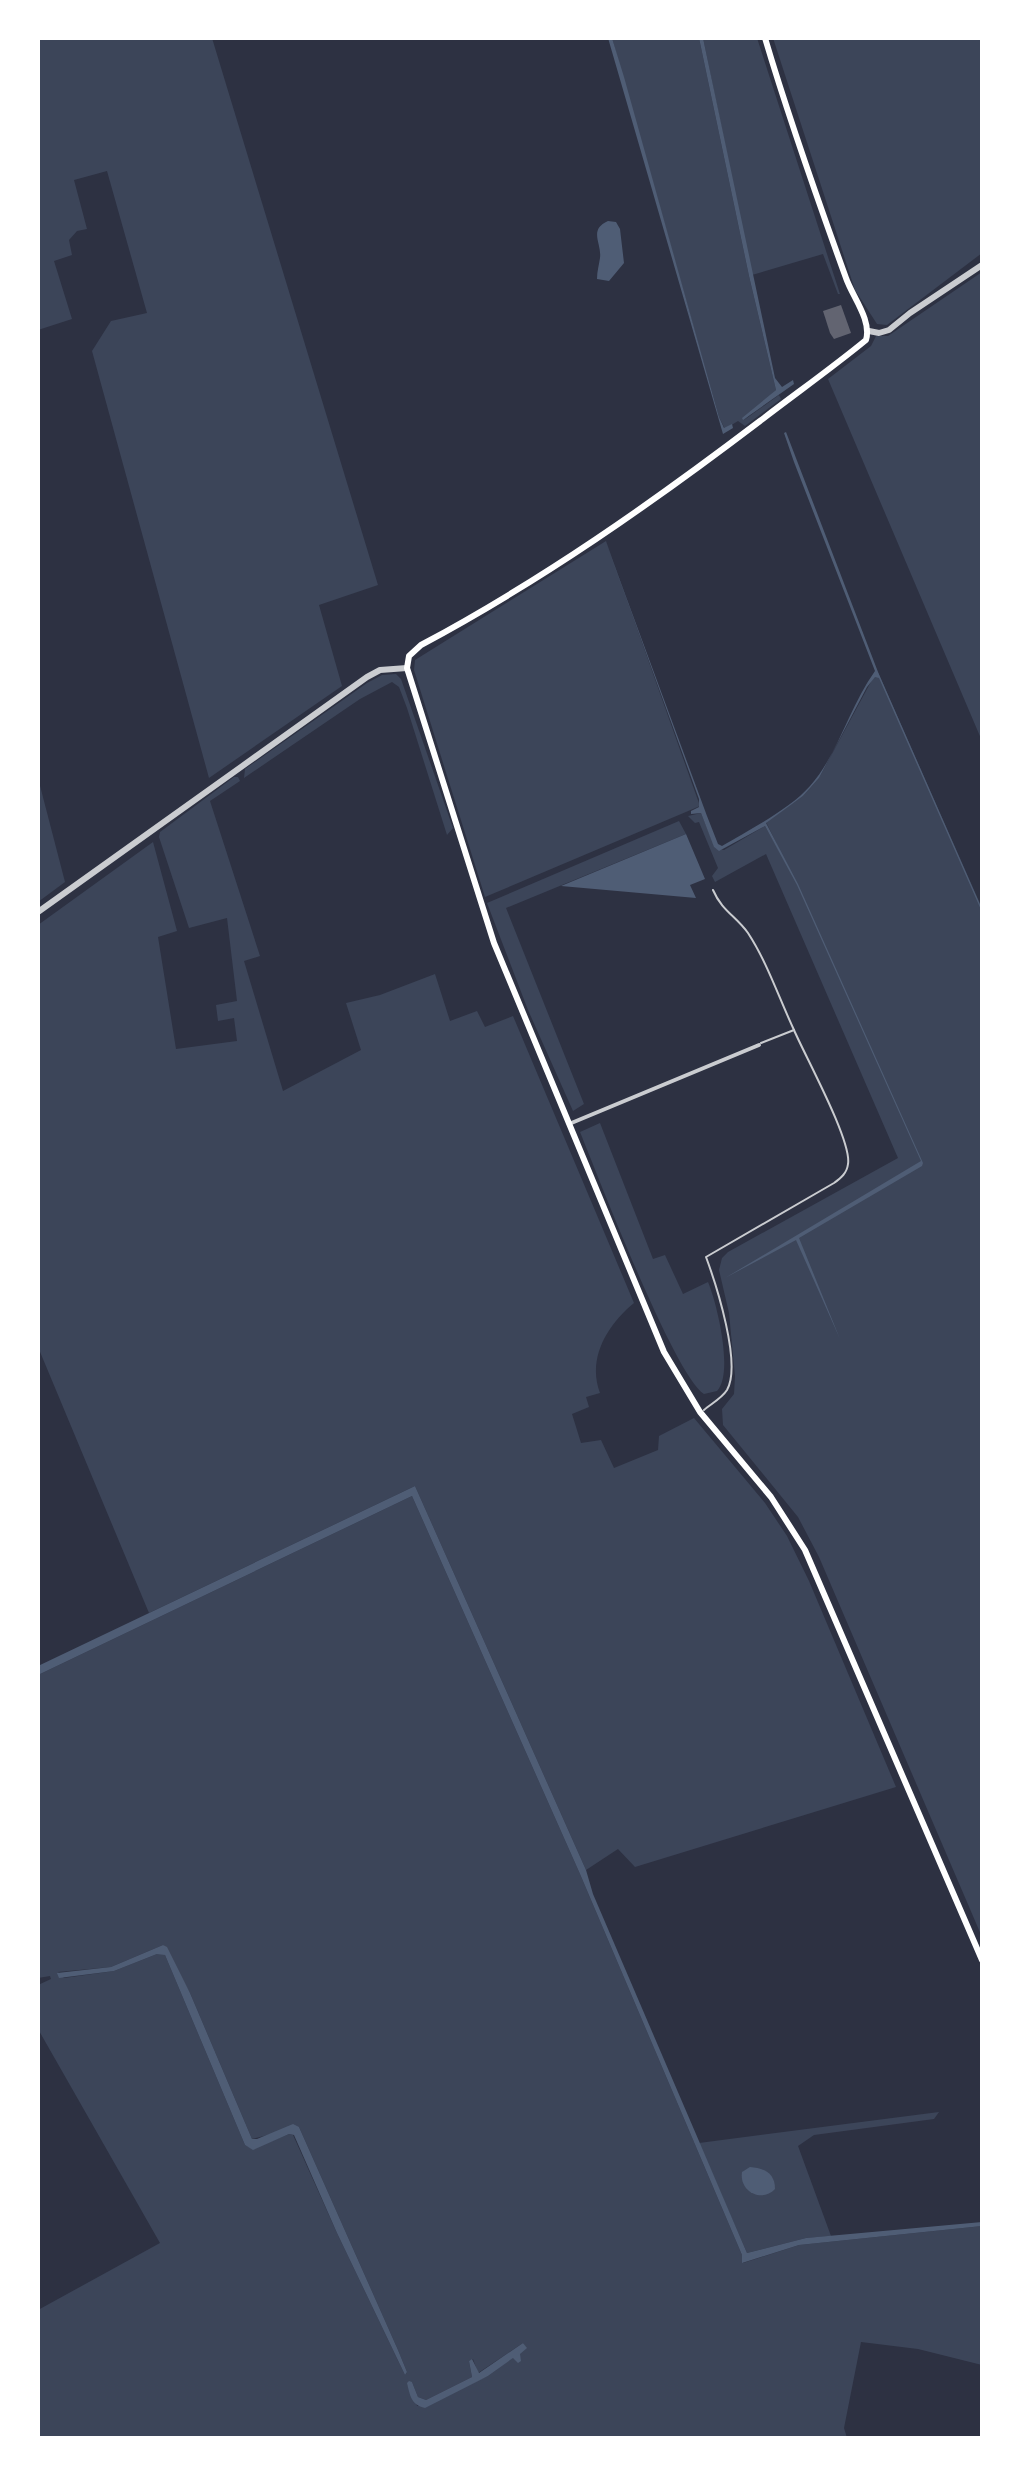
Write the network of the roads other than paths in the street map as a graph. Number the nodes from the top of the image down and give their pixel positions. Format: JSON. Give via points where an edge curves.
{"nodes":[{"id":1,"x":765,"y":38,"type":"edge"},
{"id":2,"x":982,"y":265,"type":"edge"},
{"id":3,"x":869,"y":331,"type":"junction"},
{"id":4,"x":407,"y":668,"type":"junction"},
{"id":5,"x":713,"y":890,"type":"dead end"},
{"id":6,"x":38,"y":912,"type":"edge"},
{"id":7,"x":794,"y":1030,"type":"junction"},
{"id":8,"x":759,"y":1045,"type":"joint"},
{"id":9,"x":569,"y":1124,"type":"junction"},
{"id":10,"x":700,"y":1412,"type":"junction"},
{"id":11,"x":982,"y":1960,"type":"edge"}],
"edges":[{"from":1,"to":3,"type":"main road","via":[[847,282]]},
{"from":2,"to":3,"type":"street","via":[[889,330]]},
{"from":3,"to":4,"type":"main road","via":[[856,348],[696,469],[529,584],[421,645],[409,656]]},
{"from":4,"to":6,"type":"street","via":[[367,677]]},
{"from":4,"to":9,"type":"main road","via":[[494,943]]},
{"from":5,"to":7,"type":"lane","via":[[719,905],[756,948]]},
{"from":7,"to":8,"type":"lane"},
{"from":7,"to":10,"type":"lane","via":[[845,1142],[848,1165],[834,1183],[706,1257],[724,1309],[731,1377],[726,1393]]},
{"from":8,"to":9,"type":"street"},
{"from":9,"to":10,"type":"main road","via":[[664,1352]]},
{"from":10,"to":11,"type":"main road","via":[[771,1497],[805,1550]]}]}
